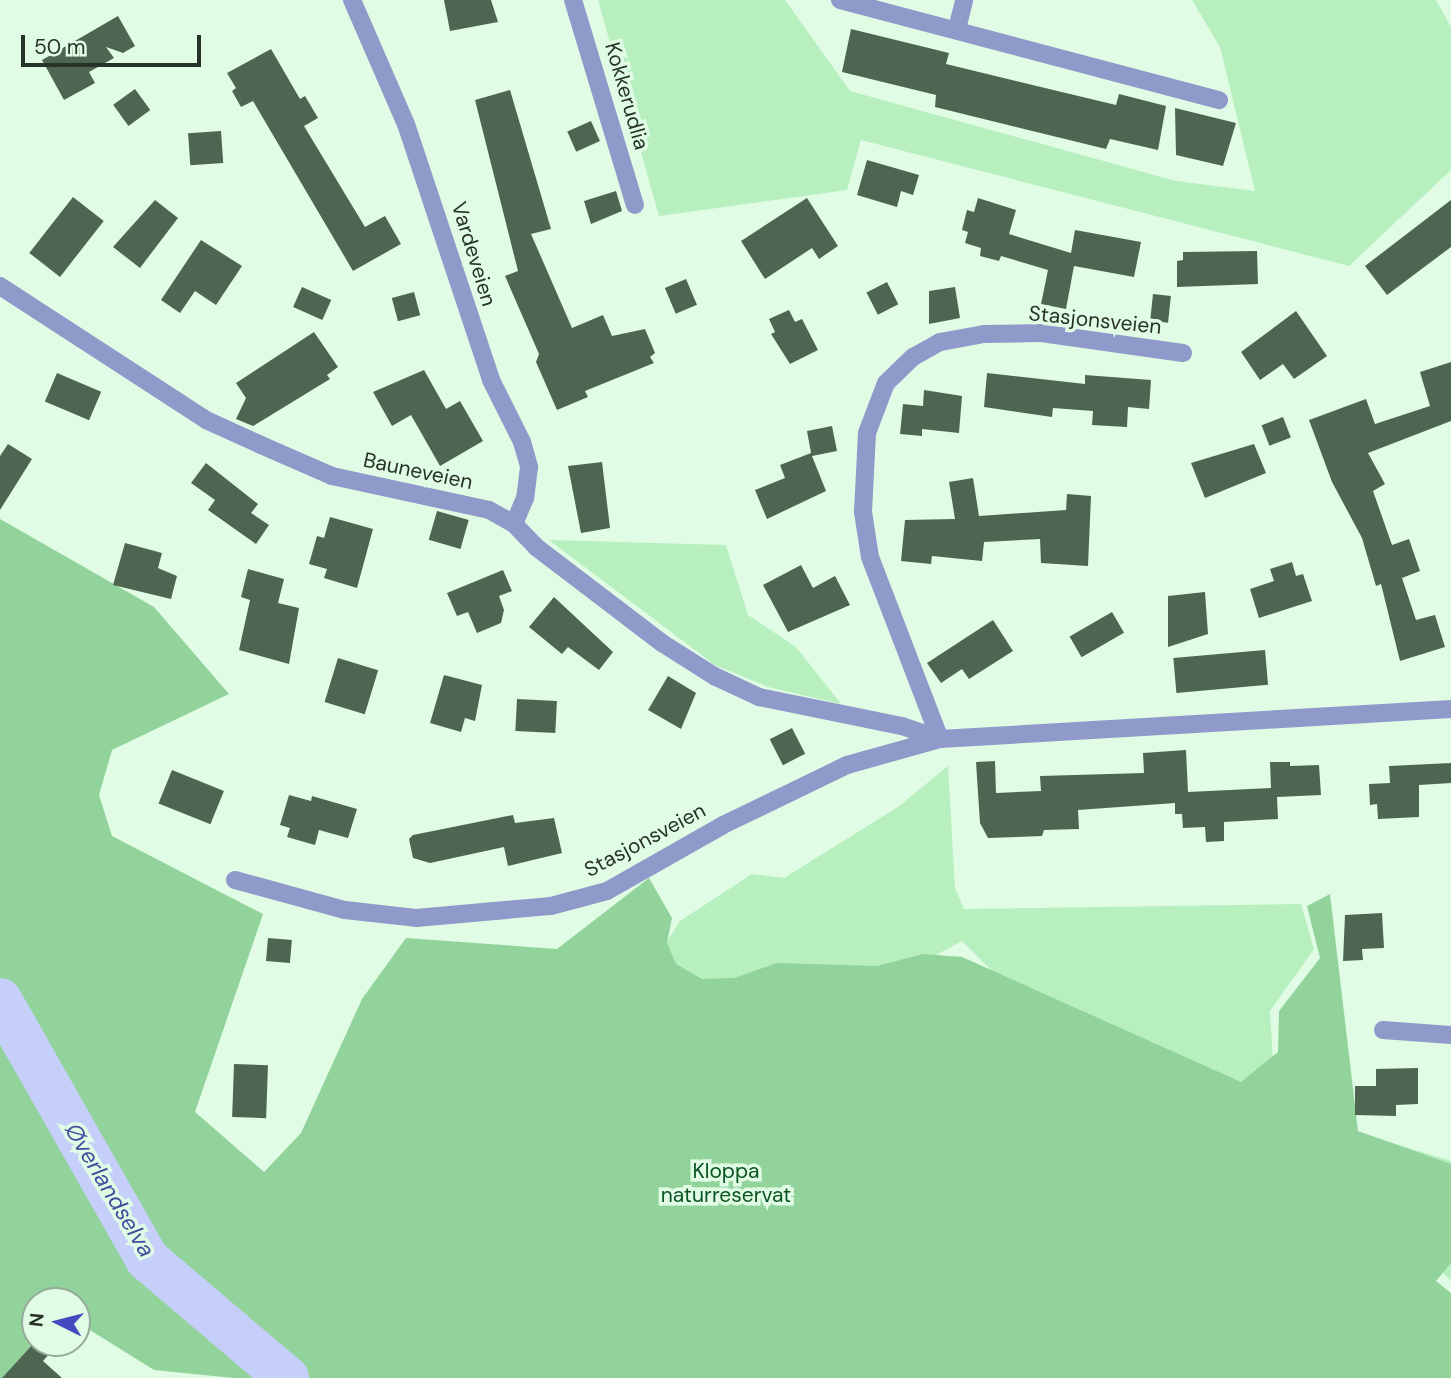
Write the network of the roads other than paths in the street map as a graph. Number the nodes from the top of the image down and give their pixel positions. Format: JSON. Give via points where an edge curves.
{"nodes":[{"id":1,"x":352,"y":0,"type":"edge"},
{"id":2,"x":573,"y":0,"type":"edge"},
{"id":3,"x":964,"y":0,"type":"edge"},
{"id":4,"x":841,"y":1,"type":"edge"},
{"id":5,"x":957,"y":29,"type":"junction"},
{"id":6,"x":1219,"y":100,"type":"dead end"},
{"id":7,"x":635,"y":205,"type":"dead end"},
{"id":8,"x":0,"y":286,"type":"edge"},
{"id":9,"x":1183,"y":353,"type":"dead end"},
{"id":10,"x":514,"y":524,"type":"junction"},
{"id":11,"x":1451,"y":709,"type":"edge"},
{"id":12,"x":940,"y":739,"type":"junction"},
{"id":13,"x":236,"y":880,"type":"dead end"},
{"id":14,"x":1383,"y":1030,"type":"dead end"},
{"id":15,"x":1451,"y":1035,"type":"edge"}],
"edges":[{"from":1,"to":10,"type":"street","name":"Vardeveien","via":[[406,124],[491,380],[522,442],[529,467],[526,498]]},
{"from":2,"to":7,"type":"street","name":"Kokkerudlia"},
{"from":3,"to":5,"type":"street"},
{"from":4,"to":5,"type":"street"},
{"from":5,"to":6,"type":"street"},
{"from":8,"to":10,"type":"street","name":"Bauneveien","via":[[206,420],[332,476],[461,501]]},
{"from":9,"to":12,"type":"street","name":"Stasjonsveien","via":[[1041,333],[984,334],[940,342],[913,357],[886,383],[867,433],[863,512],[868,546],[892,622]]},
{"from":10,"to":12,"type":"street","name":"Bauneveien","via":[[603,600],[715,676],[759,697],[902,726]]},
{"from":11,"to":12,"type":"street","name":"Stasjonsveien"},
{"from":12,"to":13,"type":"street","name":"Stasjonsveien","via":[[847,765],[734,819],[607,891],[551,906],[416,918],[345,910]]},
{"from":14,"to":15,"type":"street"}]}
